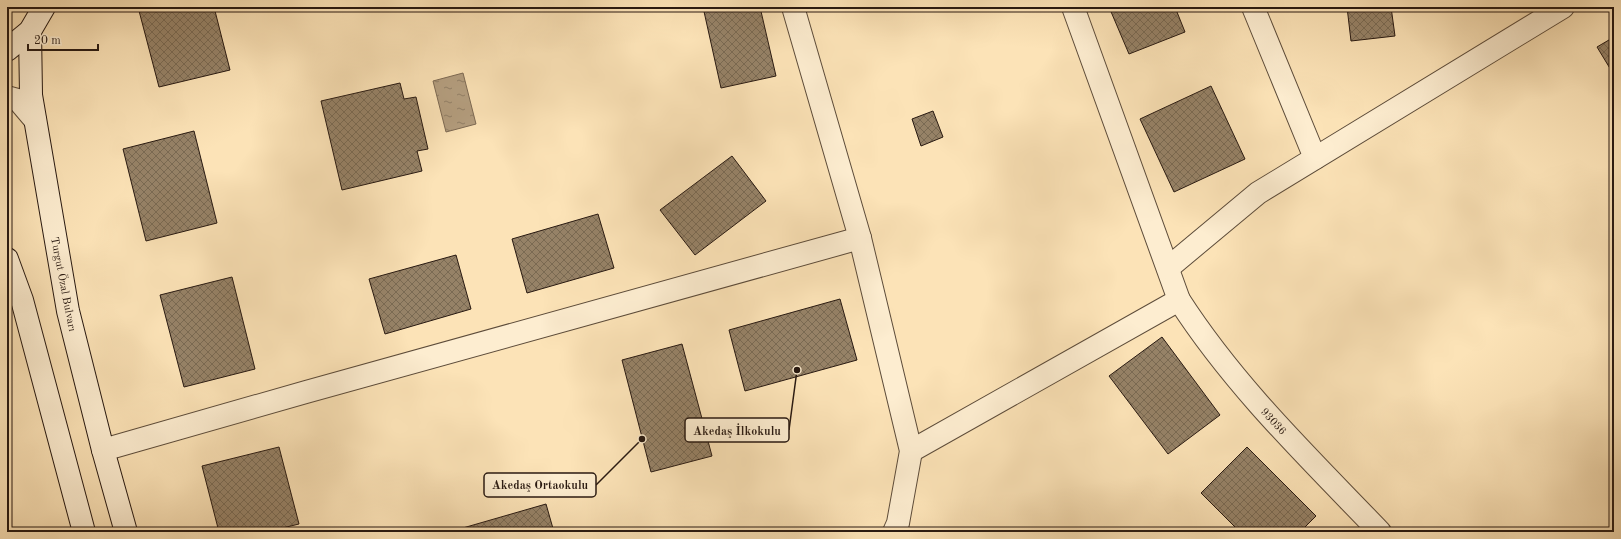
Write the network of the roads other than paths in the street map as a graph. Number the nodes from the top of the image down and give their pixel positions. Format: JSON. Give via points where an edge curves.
{"nodes":[{"id":1,"x":44,"y":7,"type":"edge"},
{"id":2,"x":55,"y":7,"type":"edge"},
{"id":3,"x":793,"y":7,"type":"edge"},
{"id":4,"x":1073,"y":7,"type":"edge"},
{"id":5,"x":1253,"y":7,"type":"edge"},
{"id":6,"x":1563,"y":7,"type":"edge"},
{"id":7,"x":30,"y":31,"type":"junction"},
{"id":8,"x":7,"y":50,"type":"edge"},
{"id":9,"x":7,"y":97,"type":"edge"},
{"id":10,"x":35,"y":120,"type":"junction"},
{"id":11,"x":1315,"y":158,"type":"junction"},
{"id":12,"x":860,"y":238,"type":"junction"},
{"id":13,"x":7,"y":259,"type":"edge"},
{"id":14,"x":1168,"y":268,"type":"junction"},
{"id":15,"x":1179,"y":300,"type":"junction"},
{"id":16,"x":103,"y":450,"type":"junction"},
{"id":17,"x":911,"y":451,"type":"junction"},
{"id":18,"x":897,"y":529,"type":"edge"},
{"id":19,"x":84,"y":532,"type":"edge"},
{"id":20,"x":126,"y":532,"type":"edge"},
{"id":21,"x":1380,"y":532,"type":"edge"}],
"edges":[{"from":1,"to":7,"type":"street"},
{"from":2,"to":7,"type":"street"},
{"from":3,"to":12,"type":"street"},
{"from":4,"to":14,"type":"street","name":"93036"},
{"from":5,"to":11,"type":"street"},
{"from":6,"to":11,"type":"street"},
{"from":7,"to":8,"type":"street"},
{"from":7,"to":10,"type":"street","name":"Turgut Özal Bulvarı","via":[[31,95]]},
{"from":9,"to":10,"type":"street","via":[[18,100]]},
{"from":10,"to":16,"type":"street","name":"Turgut Özal Bulvarı","via":[[68,311]]},
{"from":11,"to":14,"type":"street","via":[[1258,193]]},
{"from":12,"to":16,"type":"street"},
{"from":12,"to":17,"type":"street"},
{"from":13,"to":19,"type":"street","via":[[22,300]]},
{"from":14,"to":15,"type":"street","name":"93036"},
{"from":15,"to":17,"type":"street"},
{"from":15,"to":21,"type":"street","name":"93036","via":[[1202,335],[1267,414]]},
{"from":16,"to":20,"type":"street","name":"Turgut Özal Bulvarı"},
{"from":17,"to":18,"type":"street"}]}
